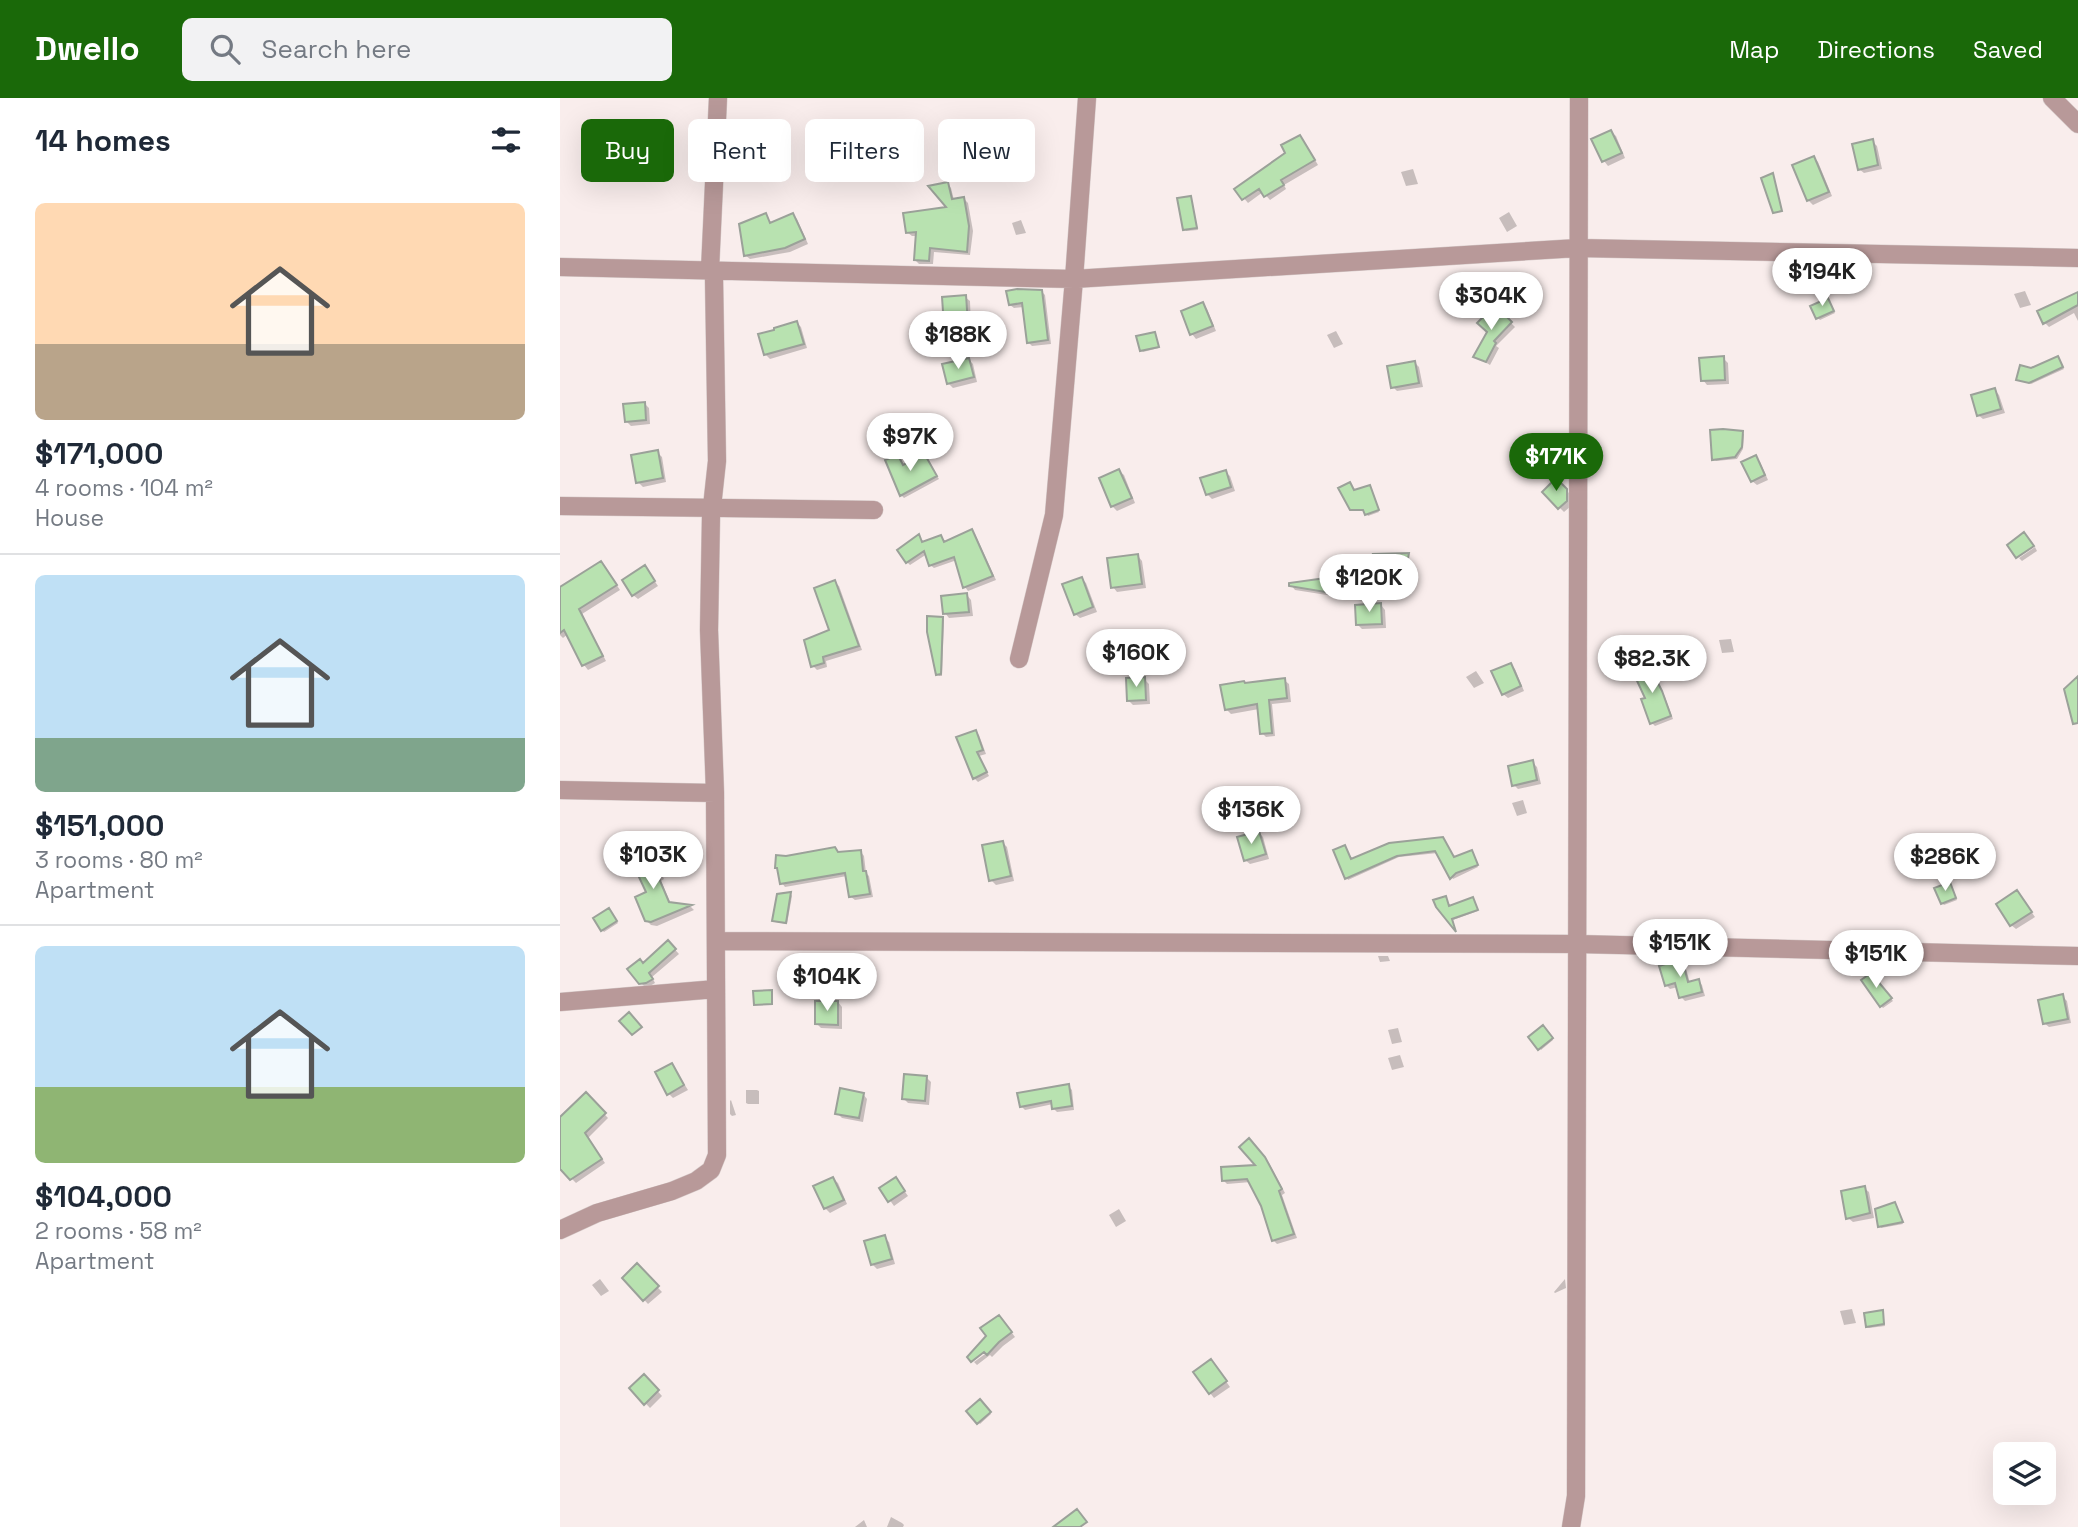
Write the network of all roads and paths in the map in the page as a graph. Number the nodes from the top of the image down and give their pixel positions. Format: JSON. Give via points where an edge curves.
{"nodes":[{"id":1,"x":718,"y":98,"type":"edge"},
{"id":2,"x":1087,"y":98,"type":"edge"},
{"id":3,"x":1578,"y":98,"type":"edge"},
{"id":4,"x":2052,"y":98,"type":"edge"},
{"id":5,"x":2078,"y":124,"type":"edge"},
{"id":6,"x":1578,"y":248,"type":"junction"},
{"id":7,"x":2078,"y":258,"type":"edge"},
{"id":8,"x":560,"y":267,"type":"edge"},
{"id":9,"x":710,"y":270,"type":"junction"},
{"id":10,"x":1074,"y":279,"type":"junction"},
{"id":11,"x":560,"y":506,"type":"edge"},
{"id":12,"x":712,"y":507,"type":"junction"},
{"id":13,"x":874,"y":510,"type":"dead end"},
{"id":14,"x":1019,"y":659,"type":"dead end"},
{"id":15,"x":560,"y":790,"type":"edge"},
{"id":16,"x":715,"y":793,"type":"junction"},
{"id":17,"x":716,"y":941,"type":"junction"},
{"id":18,"x":1577,"y":944,"type":"junction"},
{"id":19,"x":2078,"y":956,"type":"edge"},
{"id":20,"x":716,"y":989,"type":"junction"},
{"id":21,"x":560,"y":1002,"type":"edge"},
{"id":22,"x":560,"y":1230,"type":"edge"},
{"id":23,"x":1571,"y":1527,"type":"edge"}],
"edges":[{"from":1,"to":9,"type":"street"},
{"from":2,"to":10,"type":"street"},
{"from":3,"to":6,"type":"street"},
{"from":4,"to":5,"type":"street"},
{"from":6,"to":7,"type":"street"},
{"from":6,"to":10,"type":"street"},
{"from":6,"to":18,"type":"street"},
{"from":8,"to":9,"type":"street"},
{"from":9,"to":10,"type":"street"},
{"from":9,"to":12,"type":"street","via":[[714,278],[717,461]]},
{"from":10,"to":14,"type":"street","via":[[1054,515]]},
{"from":11,"to":12,"type":"street"},
{"from":12,"to":13,"type":"street"},
{"from":12,"to":16,"type":"street","via":[[709,630]]},
{"from":15,"to":16,"type":"street"},
{"from":16,"to":17,"type":"street"},
{"from":17,"to":18,"type":"street"},
{"from":17,"to":20,"type":"street"},
{"from":18,"to":19,"type":"street"},
{"from":18,"to":23,"type":"street","via":[[1576,1496]]},
{"from":20,"to":21,"type":"street"},
{"from":20,"to":22,"type":"street","via":[[716,1155],[711,1170],[684,1186],[597,1213]]}]}
